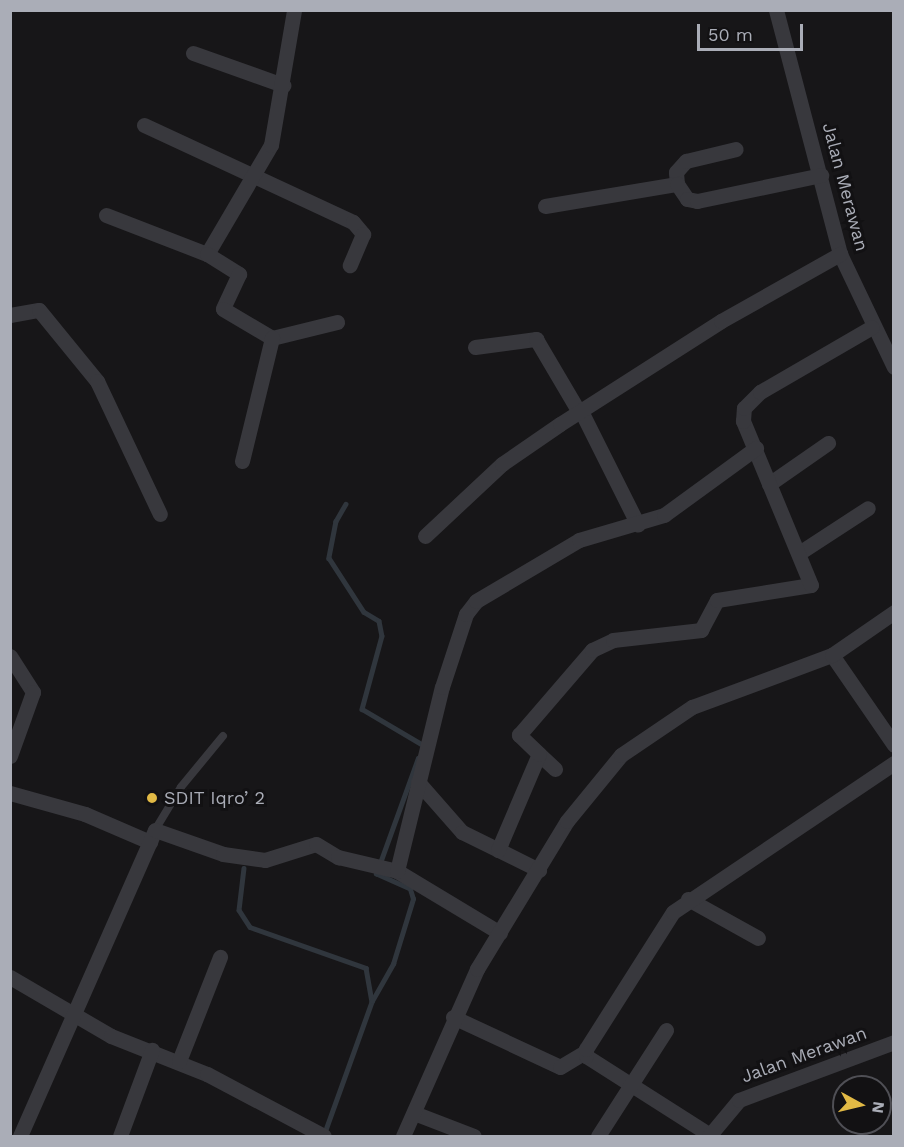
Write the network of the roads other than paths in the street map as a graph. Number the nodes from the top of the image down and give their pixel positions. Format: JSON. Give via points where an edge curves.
{"nodes":[{"id":1,"x":294,"y":10,"type":"edge"},
{"id":2,"x":776,"y":10,"type":"edge"},
{"id":3,"x":193,"y":53,"type":"dead end"},
{"id":4,"x":283,"y":85,"type":"junction"},
{"id":5,"x":144,"y":125,"type":"dead end"},
{"id":6,"x":736,"y":149,"type":"dead end"},
{"id":7,"x":821,"y":175,"type":"junction"},
{"id":8,"x":254,"y":179,"type":"junction"},
{"id":9,"x":678,"y":184,"type":"junction"},
{"id":10,"x":545,"y":206,"type":"dead end"},
{"id":11,"x":106,"y":215,"type":"dead end"},
{"id":12,"x":207,"y":254,"type":"junction"},
{"id":13,"x":840,"y":254,"type":"junction"},
{"id":14,"x":350,"y":265,"type":"dead end"},
{"id":15,"x":10,"y":315,"type":"edge"},
{"id":16,"x":337,"y":322,"type":"dead end"},
{"id":17,"x":872,"y":327,"type":"junction"},
{"id":18,"x":272,"y":338,"type":"junction"},
{"id":19,"x":475,"y":347,"type":"dead end"},
{"id":20,"x":894,"y":367,"type":"edge"},
{"id":21,"x":580,"y":411,"type":"junction"},
{"id":22,"x":828,"y":442,"type":"dead end"},
{"id":23,"x":756,"y":448,"type":"junction"},
{"id":24,"x":242,"y":461,"type":"dead end"},
{"id":25,"x":769,"y":484,"type":"junction"},
{"id":26,"x":868,"y":508,"type":"dead end"},
{"id":27,"x":160,"y":514,"type":"dead end"},
{"id":28,"x":638,"y":525,"type":"junction"},
{"id":29,"x":425,"y":536,"type":"dead end"},
{"id":30,"x":799,"y":553,"type":"junction"},
{"id":31,"x":894,"y":612,"type":"edge"},
{"id":32,"x":832,"y":655,"type":"junction"},
{"id":33,"x":10,"y":656,"type":"edge"},
{"id":34,"x":223,"y":736,"type":"dead end"},
{"id":35,"x":894,"y":745,"type":"edge"},
{"id":36,"x":539,"y":754,"type":"junction"},
{"id":37,"x":10,"y":756,"type":"edge"},
{"id":38,"x":894,"y":763,"type":"edge"},
{"id":39,"x":555,"y":770,"type":"dead end"},
{"id":40,"x":418,"y":782,"type":"junction"},
{"id":41,"x":10,"y":793,"type":"edge"},
{"id":42,"x":152,"y":836,"type":"junction"},
{"id":43,"x":498,"y":850,"type":"junction"},
{"id":44,"x":395,"y":870,"type":"junction"},
{"id":45,"x":539,"y":870,"type":"junction"},
{"id":46,"x":688,"y":899,"type":"junction"},
{"id":47,"x":500,"y":933,"type":"junction"},
{"id":48,"x":758,"y":938,"type":"dead end"},
{"id":49,"x":220,"y":957,"type":"dead end"},
{"id":50,"x":10,"y":977,"type":"edge"},
{"id":51,"x":73,"y":1014,"type":"junction"},
{"id":52,"x":453,"y":1017,"type":"junction"},
{"id":53,"x":666,"y":1030,"type":"dead end"},
{"id":54,"x":894,"y":1042,"type":"edge"},
{"id":55,"x":152,"y":1050,"type":"junction"},
{"id":56,"x":585,"y":1052,"type":"junction"},
{"id":57,"x":179,"y":1061,"type":"junction"},
{"id":58,"x":632,"y":1083,"type":"junction"},
{"id":59,"x":414,"y":1113,"type":"junction"},
{"id":60,"x":320,"y":1135,"type":"edge"},
{"id":61,"x":709,"y":1136,"type":"edge"},
{"id":62,"x":20,"y":1137,"type":"edge"},
{"id":63,"x":120,"y":1137,"type":"edge"},
{"id":64,"x":403,"y":1137,"type":"edge"},
{"id":65,"x":474,"y":1137,"type":"edge"},
{"id":66,"x":598,"y":1137,"type":"edge"}],
"edges":[{"from":1,"to":4,"type":"street"},
{"from":2,"to":7,"type":"street","name":"Jalan Merawan"},
{"from":3,"to":4,"type":"street"},
{"from":4,"to":8,"type":"street","via":[[271,145]]},
{"from":5,"to":8,"type":"street"},
{"from":6,"to":9,"type":"street","via":[[686,161],[676,172]]},
{"from":7,"to":9,"type":"street","via":[[697,201],[687,199]]},
{"from":7,"to":13,"type":"street","name":"Jalan Merawan"},
{"from":8,"to":12,"type":"street"},
{"from":8,"to":14,"type":"street","via":[[360,227],[363,234]]},
{"from":9,"to":10,"type":"street"},
{"from":11,"to":12,"type":"street"},
{"from":12,"to":18,"type":"street","via":[[239,274],[223,309]]},
{"from":13,"to":17,"type":"street","name":"Jalan Merawan"},
{"from":13,"to":21,"type":"street","via":[[721,321]]},
{"from":15,"to":27,"type":"street","via":[[39,309],[97,381]]},
{"from":16,"to":18,"type":"street"},
{"from":17,"to":20,"type":"street","name":"Jalan Merawan"},
{"from":17,"to":23,"type":"street","via":[[751,398],[743,421]]},
{"from":18,"to":24,"type":"street"},
{"from":19,"to":21,"type":"street","via":[[536,339]]},
{"from":21,"to":28,"type":"street"},
{"from":21,"to":29,"type":"street","via":[[502,464]]},
{"from":22,"to":25,"type":"street"},
{"from":23,"to":25,"type":"street"},
{"from":23,"to":28,"type":"street","via":[[671,511]]},
{"from":25,"to":30,"type":"street"},
{"from":26,"to":30,"type":"street"},
{"from":28,"to":40,"type":"street","via":[[579,540],[476,601],[454,647]]},
{"from":30,"to":36,"type":"street","via":[[812,577],[808,588],[717,600],[701,630],[613,640],[592,650],[519,735]]},
{"from":31,"to":32,"type":"street"},
{"from":32,"to":35,"type":"street"},
{"from":32,"to":45,"type":"street","via":[[709,698],[629,748],[567,821]]},
{"from":33,"to":37,"type":"street","via":[[33,692]]},
{"from":34,"to":42,"type":"lane","via":[[181,787]]},
{"from":36,"to":39,"type":"street"},
{"from":36,"to":43,"type":"street"},
{"from":38,"to":46,"type":"street"},
{"from":40,"to":43,"type":"street","via":[[455,827]]},
{"from":40,"to":44,"type":"street"},
{"from":41,"to":42,"type":"street"},
{"from":42,"to":44,"type":"street","via":[[261,860],[316,844],[338,857]]},
{"from":42,"to":51,"type":"street"},
{"from":43,"to":45,"type":"street"},
{"from":44,"to":47,"type":"street"},
{"from":45,"to":47,"type":"street"},
{"from":46,"to":48,"type":"street"},
{"from":46,"to":56,"type":"street","via":[[659,931]]},
{"from":47,"to":52,"type":"street"},
{"from":49,"to":57,"type":"street"},
{"from":50,"to":51,"type":"street"},
{"from":51,"to":55,"type":"street"},
{"from":51,"to":62,"type":"street"},
{"from":52,"to":56,"type":"street","via":[[560,1067]]},
{"from":52,"to":59,"type":"street"},
{"from":53,"to":58,"type":"street"},
{"from":54,"to":61,"type":"street","name":"Jalan Merawan","via":[[739,1100]]},
{"from":55,"to":57,"type":"street"},
{"from":55,"to":63,"type":"street"},
{"from":56,"to":58,"type":"street"},
{"from":57,"to":60,"type":"street"},
{"from":58,"to":61,"type":"street"},
{"from":58,"to":66,"type":"street"},
{"from":59,"to":64,"type":"street"},
{"from":59,"to":65,"type":"street"}]}
